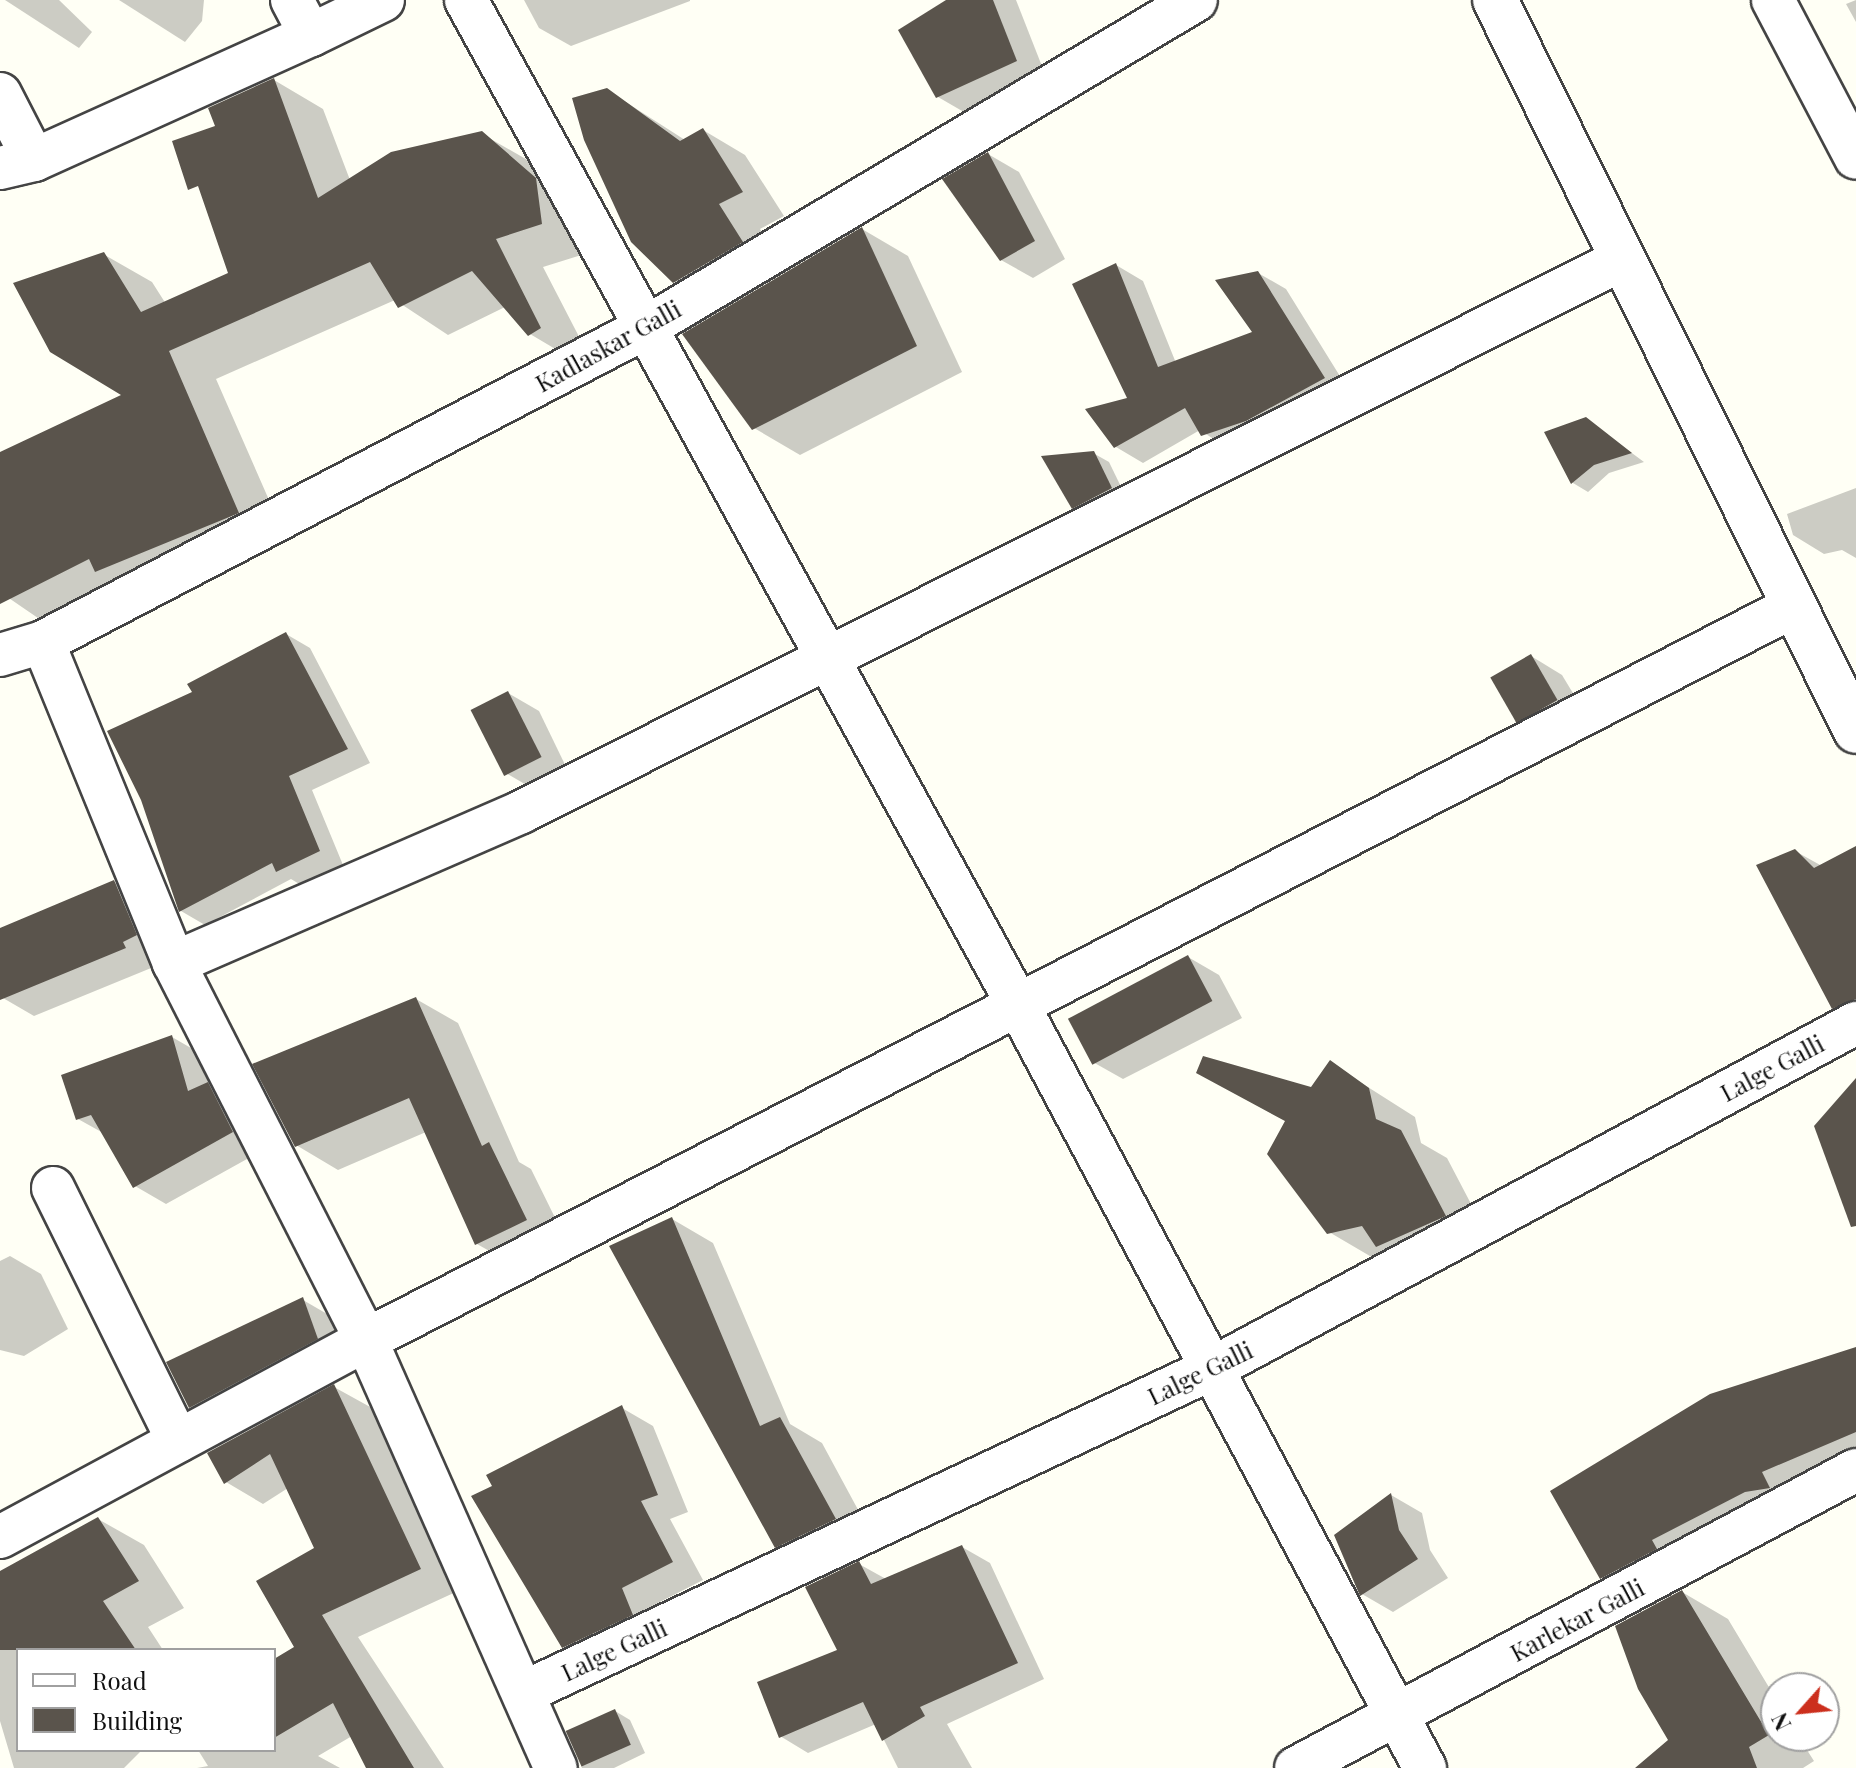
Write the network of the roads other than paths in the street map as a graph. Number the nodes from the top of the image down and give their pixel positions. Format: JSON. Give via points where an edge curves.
{"nodes":[{"id":1,"x":383,"y":0,"type":"edge"},
{"id":2,"x":466,"y":0,"type":"edge"},
{"id":3,"x":1196,"y":0,"type":"edge"},
{"id":4,"x":1495,"y":0,"type":"edge"},
{"id":5,"x":1773,"y":0,"type":"edge"},
{"id":6,"x":302,"y":18,"type":"edge"},
{"id":7,"x":0,"y":94,"type":"edge"},
{"id":8,"x":1856,"y":158,"type":"edge"},
{"id":9,"x":17,"y":164,"type":"edge"},
{"id":10,"x":1623,"y":259,"type":"junction"},
{"id":11,"x":645,"y":328,"type":"junction"},
{"id":12,"x":1794,"y":606,"type":"junction"},
{"id":13,"x":43,"y":642,"type":"junction"},
{"id":14,"x":0,"y":655,"type":"edge"},
{"id":15,"x":823,"y":655,"type":"junction"},
{"id":16,"x":1856,"y":731,"type":"edge"},
{"id":17,"x":174,"y":963,"type":"junction"},
{"id":18,"x":1017,"y":1003,"type":"junction"},
{"id":19,"x":1856,"y":1023,"type":"edge"},
{"id":20,"x":53,"y":1188,"type":"dead end"},
{"id":21,"x":366,"y":1340,"type":"junction"},
{"id":22,"x":1211,"y":1369,"type":"junction"},
{"id":23,"x":178,"y":1441,"type":"junction"},
{"id":24,"x":1856,"y":1470,"type":"edge"},
{"id":25,"x":0,"y":1537,"type":"edge"},
{"id":26,"x":527,"y":1691,"type":"junction"},
{"id":27,"x":1398,"y":1717,"type":"junction"},
{"id":28,"x":556,"y":1768,"type":"edge"},
{"id":29,"x":1296,"y":1768,"type":"edge"},
{"id":30,"x":1425,"y":1768,"type":"edge"}],
"edges":[{"from":1,"to":6,"type":"street"},
{"from":2,"to":11,"type":"street"},
{"from":3,"to":11,"type":"street","name":"Kadlaskar Galli"},
{"from":4,"to":10,"type":"street"},
{"from":5,"to":8,"type":"street"},
{"from":6,"to":9,"type":"street"},
{"from":7,"to":9,"type":"street"},
{"from":10,"to":12,"type":"street"},
{"from":10,"to":15,"type":"street"},
{"from":11,"to":13,"type":"street","name":"Kadlaskar Galli"},
{"from":11,"to":15,"type":"street"},
{"from":12,"to":16,"type":"street"},
{"from":12,"to":18,"type":"street"},
{"from":13,"to":14,"type":"street","name":"Kadlaskar Galli"},
{"from":13,"to":17,"type":"street"},
{"from":15,"to":17,"type":"street","via":[[521,812]]},
{"from":15,"to":18,"type":"street"},
{"from":17,"to":21,"type":"street"},
{"from":18,"to":21,"type":"street"},
{"from":18,"to":22,"type":"street"},
{"from":19,"to":22,"type":"street","name":"Lalge Galli"},
{"from":20,"to":23,"type":"street"},
{"from":21,"to":23,"type":"street"},
{"from":21,"to":26,"type":"street"},
{"from":22,"to":26,"type":"street","name":"Lalge Galli"},
{"from":22,"to":27,"type":"street"},
{"from":23,"to":25,"type":"street"},
{"from":24,"to":27,"type":"street","name":"Karlekar Galli"},
{"from":26,"to":28,"type":"street"},
{"from":27,"to":29,"type":"street","name":"Karlekar Galli"},
{"from":27,"to":30,"type":"street"}]}
